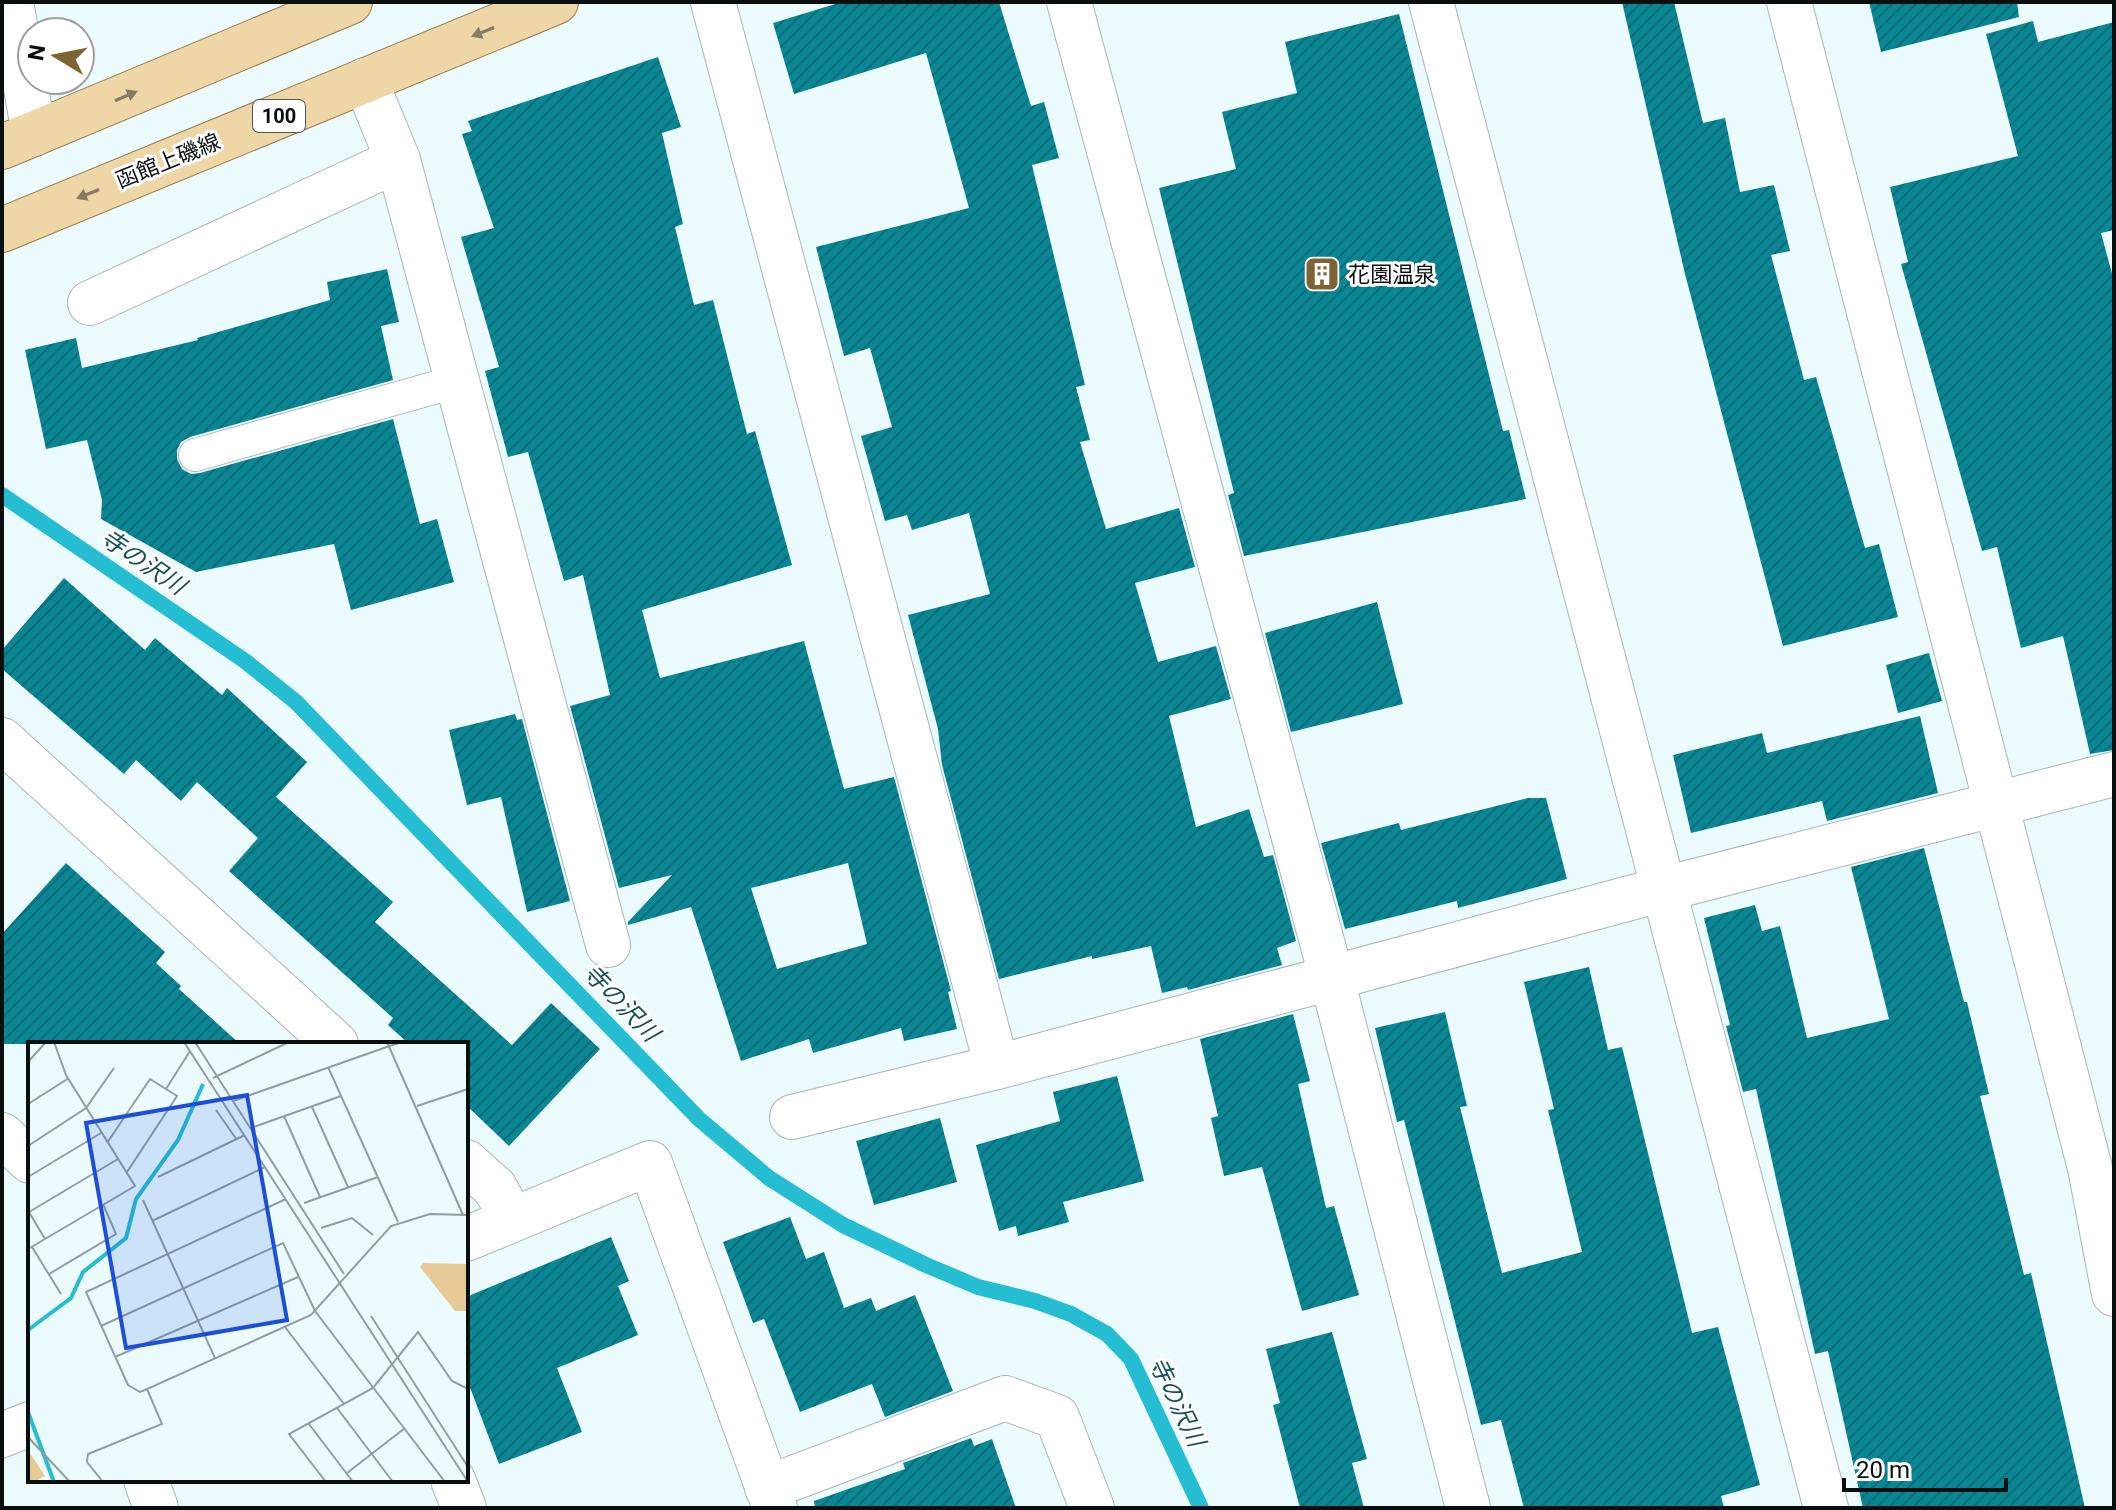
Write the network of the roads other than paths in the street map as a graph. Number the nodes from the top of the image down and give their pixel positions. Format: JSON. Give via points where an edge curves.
{"nodes":[{"id":1,"x":11,"y":2,"type":"edge"},
{"id":2,"x":556,"y":2,"type":"edge"},
{"id":3,"x":713,"y":2,"type":"edge"},
{"id":4,"x":1069,"y":2,"type":"edge"},
{"id":5,"x":1431,"y":2,"type":"edge"},
{"id":6,"x":1789,"y":2,"type":"edge"},
{"id":7,"x":324,"y":7,"type":"edge"},
{"id":8,"x":365,"y":80,"type":"junction"},
{"id":9,"x":18,"y":141,"type":"edge"},
{"id":10,"x":398,"y":160,"type":"junction"},
{"id":11,"x":2,"y":230,"type":"edge"},
{"id":12,"x":90,"y":303,"type":"dead end"},
{"id":13,"x":455,"y":382,"type":"junction"},
{"id":14,"x":195,"y":455,"type":"dead end"},
{"id":15,"x":2,"y":740,"type":"edge"},
{"id":16,"x":2114,"y":774,"type":"edge"},
{"id":17,"x":1997,"y":804,"type":"junction"},
{"id":18,"x":1664,"y":889,"type":"junction"},
{"id":19,"x":608,"y":945,"type":"dead end"},
{"id":20,"x":1332,"y":979,"type":"junction"},
{"id":21,"x":334,"y":1042,"type":"edge"},
{"id":22,"x":997,"y":1067,"type":"junction"},
{"id":23,"x":792,"y":1117,"type":"dead end"},
{"id":24,"x":2,"y":1135,"type":"edge"},
{"id":25,"x":28,"y":1159,"type":"edge"},
{"id":26,"x":468,"y":1164,"type":"edge"},
{"id":27,"x":512,"y":1219,"type":"junction"},
{"id":28,"x":468,"y":1238,"type":"edge"},
{"id":29,"x":2114,"y":1294,"type":"edge"},
{"id":30,"x":28,"y":1425,"type":"edge"},
{"id":31,"x":2,"y":1435,"type":"edge"},
{"id":32,"x":147,"y":1482,"type":"edge"},
{"id":33,"x":454,"y":1482,"type":"edge"},
{"id":34,"x":771,"y":1498,"type":"edge"},
{"id":35,"x":156,"y":1508,"type":"edge"},
{"id":36,"x":464,"y":1508,"type":"edge"},
{"id":37,"x":1092,"y":1508,"type":"edge"},
{"id":38,"x":1468,"y":1508,"type":"edge"},
{"id":39,"x":1826,"y":1508,"type":"edge"}],
"edges":[{"from":1,"to":9,"type":"street"},
{"from":2,"to":8,"type":"main road","name":"函館上磯線","number":"100","one_way":true},
{"from":3,"to":22,"type":"street"},
{"from":4,"to":20,"type":"street"},
{"from":5,"to":18,"type":"street"},
{"from":6,"to":17,"type":"street"},
{"from":9,"to":7,"type":"main road","one_way":true},
{"from":8,"to":10,"type":"street"},
{"from":8,"to":11,"type":"main road","name":"函館上磯線","number":"100","one_way":true},
{"from":10,"to":12,"type":"street"},
{"from":10,"to":13,"type":"street"},
{"from":13,"to":14,"type":"lane"},
{"from":13,"to":19,"type":"street"},
{"from":15,"to":21,"type":"street"},
{"from":16,"to":17,"type":"street"},
{"from":17,"to":18,"type":"street"},
{"from":17,"to":29,"type":"street","via":[[2090,1168]]},
{"from":18,"to":20,"type":"street"},
{"from":18,"to":39,"type":"street"},
{"from":20,"to":22,"type":"street"},
{"from":20,"to":38,"type":"street"},
{"from":22,"to":23,"type":"street"},
{"from":24,"to":25,"type":"street"},
{"from":26,"to":27,"type":"street","via":[[495,1188]]},
{"from":27,"to":28,"type":"street"},
{"from":27,"to":34,"type":"street","via":[[650,1163]]},
{"from":30,"to":31,"type":"street"},
{"from":32,"to":35,"type":"street"},
{"from":33,"to":36,"type":"street"},
{"from":34,"to":37,"type":"street","via":[[1005,1398],[1057,1417]]}]}
